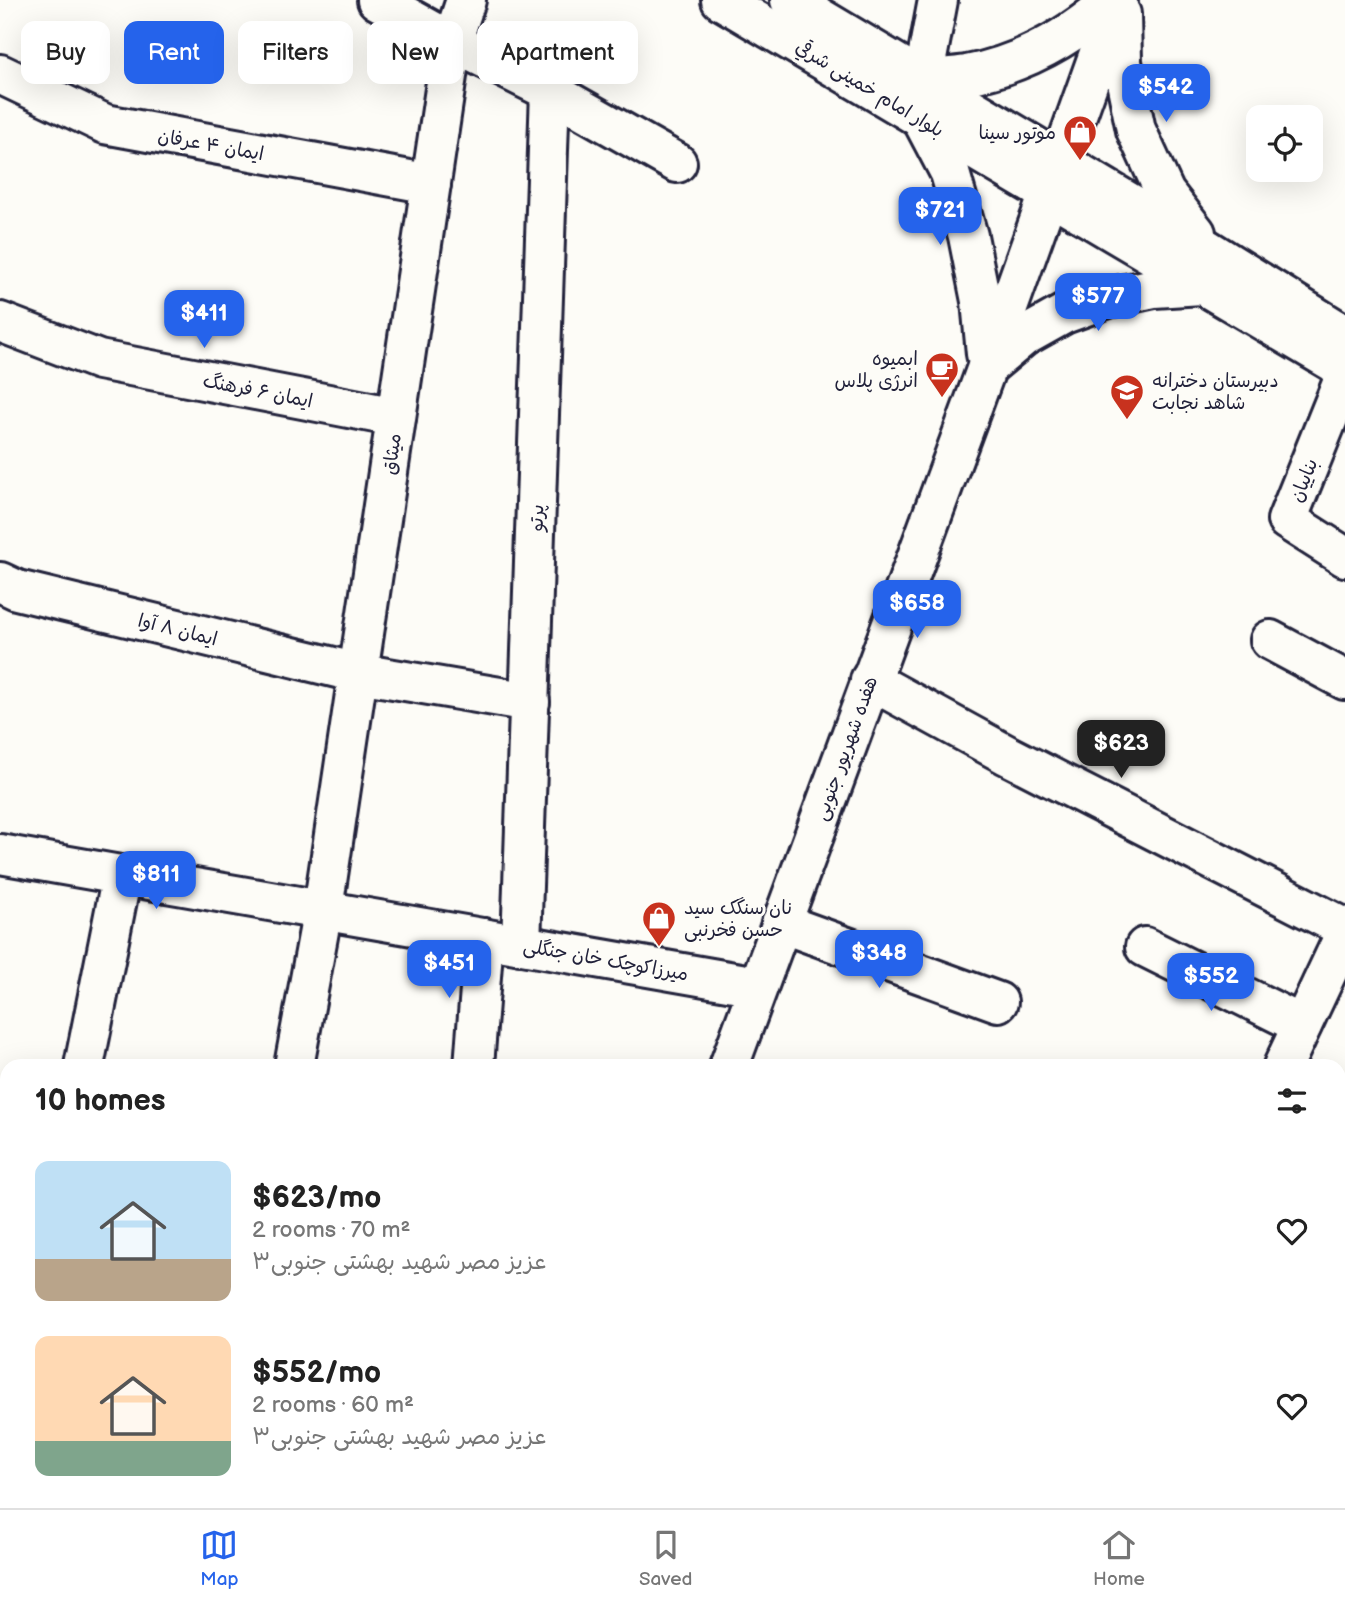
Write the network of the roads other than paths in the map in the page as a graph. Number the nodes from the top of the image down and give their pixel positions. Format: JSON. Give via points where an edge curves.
{"nodes":[{"id":1,"x":377,"y":0,"type":"edge"},
{"id":2,"x":466,"y":0,"type":"edge"},
{"id":3,"x":721,"y":0,"type":"edge"},
{"id":4,"x":790,"y":0,"type":"edge"},
{"id":5,"x":938,"y":0,"type":"edge"},
{"id":6,"x":1112,"y":0,"type":"edge"},
{"id":7,"x":1120,"y":0,"type":"edge"},
{"id":8,"x":414,"y":21,"type":"edge"},
{"id":9,"x":459,"y":21,"type":"edge"},
{"id":10,"x":463,"y":48,"type":"edge"},
{"id":11,"x":0,"y":74,"type":"edge"},
{"id":12,"x":923,"y":80,"type":"junction"},
{"id":13,"x":446,"y":84,"type":"edge"},
{"id":14,"x":550,"y":91,"type":"junction"},
{"id":15,"x":921,"y":118,"type":"junction"},
{"id":16,"x":677,"y":163,"type":"dead end"},
{"id":17,"x":1054,"y":178,"type":"junction"},
{"id":18,"x":431,"y":184,"type":"junction"},
{"id":19,"x":1205,"y":267,"type":"junction"},
{"id":20,"x":0,"y":322,"type":"edge"},
{"id":21,"x":1345,"y":335,"type":"edge"},
{"id":22,"x":987,"y":367,"type":"junction"},
{"id":23,"x":1345,"y":369,"type":"edge"},
{"id":24,"x":1345,"y":376,"type":"edge"},
{"id":25,"x":396,"y":417,"type":"junction"},
{"id":26,"x":1345,"y":557,"type":"edge"},
{"id":27,"x":0,"y":582,"type":"edge"},
{"id":28,"x":1270,"y":640,"type":"dead end"},
{"id":29,"x":358,"y":673,"type":"junction"},
{"id":30,"x":870,"y":680,"type":"junction"},
{"id":31,"x":1345,"y":680,"type":"edge"},
{"id":32,"x":530,"y":702,"type":"junction"},
{"id":33,"x":0,"y":854,"type":"edge"},
{"id":34,"x":122,"y":875,"type":"junction"},
{"id":35,"x":323,"y":909,"type":"junction"},
{"id":36,"x":781,"y":923,"type":"junction"},
{"id":37,"x":1345,"y":928,"type":"edge"},
{"id":38,"x":1345,"y":934,"type":"edge"},
{"id":39,"x":484,"y":938,"type":"junction"},
{"id":40,"x":521,"y":945,"type":"junction"},
{"id":41,"x":1145,"y":947,"type":"dead end"},
{"id":42,"x":757,"y":986,"type":"junction"},
{"id":43,"x":998,"y":1002,"type":"dead end"},
{"id":44,"x":1302,"y":1025,"type":"junction"},
{"id":45,"x":85,"y":1059,"type":"edge"},
{"id":46,"x":295,"y":1059,"type":"edge"},
{"id":47,"x":475,"y":1059,"type":"edge"},
{"id":48,"x":731,"y":1059,"type":"edge"},
{"id":49,"x":1286,"y":1059,"type":"edge"}],
"edges":[{"from":1,"to":8,"type":"street"},
{"from":2,"to":9,"type":"street","name":"میثاق"},
{"from":3,"to":15,"type":"street","name":"بلوار امام خمینی شرقي"},
{"from":4,"to":12,"type":"street","name":"بلوار امام خمینی شرقي"},
{"from":5,"to":12,"type":"street"},
{"from":6,"to":12,"type":"street","via":[[1088,22],[1011,63]]},
{"from":7,"to":17,"type":"street","name":"هفده شهریور جنوبی"},
{"from":7,"to":19,"type":"street","via":[[1122,62],[1136,130]]},
{"from":10,"to":14,"type":"street"},
{"from":11,"to":18,"type":"street","name":"ایمان ۴ عرفان","via":[[105,124]]},
{"from":12,"to":17,"type":"street","name":"بلوار امام خمینی شرقي"},
{"from":13,"to":18,"type":"street","name":"میثاق"},
{"from":14,"to":16,"type":"street"},
{"from":14,"to":32,"type":"street","name":"پرتو"},
{"from":15,"to":17,"type":"street","name":"بلوار امام خمینی شرقي"},
{"from":15,"to":22,"type":"street","via":[[950,173],[968,236],[981,301]]},
{"from":17,"to":19,"type":"street","name":"بلوار امام خمینی شرقي"},
{"from":17,"to":22,"type":"street","name":"هفده شهریور جنوبی"},
{"from":18,"to":25,"type":"street","name":"میثاق"},
{"from":19,"to":21,"type":"street","name":"بلوار امام خمینی شرقي"},
{"from":19,"to":22,"type":"street","via":[[1154,288],[1064,314],[1023,337]]},
{"from":19,"to":23,"type":"street","name":"بلوار امام خمینی شرقي"},
{"from":20,"to":25,"type":"street","name":"ایمان ۶ فرهنگ","via":[[99,360]]},
{"from":22,"to":30,"type":"street","name":"هفده شهریور جنوبی"},
{"from":24,"to":26,"type":"street","name":"بناییان","via":[[1287,520]]},
{"from":25,"to":29,"type":"street","name":"میثاق"},
{"from":27,"to":29,"type":"street","name":"ایمان ۸ آوا","via":[[17,590]]},
{"from":28,"to":31,"type":"street"},
{"from":29,"to":32,"type":"street","name":"ایمان ۸ آوا"},
{"from":29,"to":35,"type":"street","name":"میثاق"},
{"from":30,"to":36,"type":"street","name":"هفده شهریور جنوبی"},
{"from":30,"to":37,"type":"street"},
{"from":32,"to":40,"type":"street","name":"پرتو"},
{"from":33,"to":34,"type":"street","name":"میرزاکوچک خان جنگلی"},
{"from":34,"to":35,"type":"street","name":"میرزاکوچک خان جنگلی"},
{"from":34,"to":45,"type":"street"},
{"from":35,"to":39,"type":"street","name":"میرزاکوچک خان جنگلی"},
{"from":35,"to":46,"type":"street","name":"میثاق"},
{"from":36,"to":42,"type":"street","name":"هفده شهریور جنوبی"},
{"from":36,"to":43,"type":"street"},
{"from":38,"to":44,"type":"street"},
{"from":39,"to":40,"type":"street","name":"میرزاکوچک خان جنگلی"},
{"from":39,"to":47,"type":"street"},
{"from":40,"to":42,"type":"street","name":"میرزاکوچک خان جنگلی"},
{"from":41,"to":44,"type":"street"},
{"from":42,"to":48,"type":"street","name":"هفده شهریور جنوبی"},
{"from":44,"to":49,"type":"street"}]}
